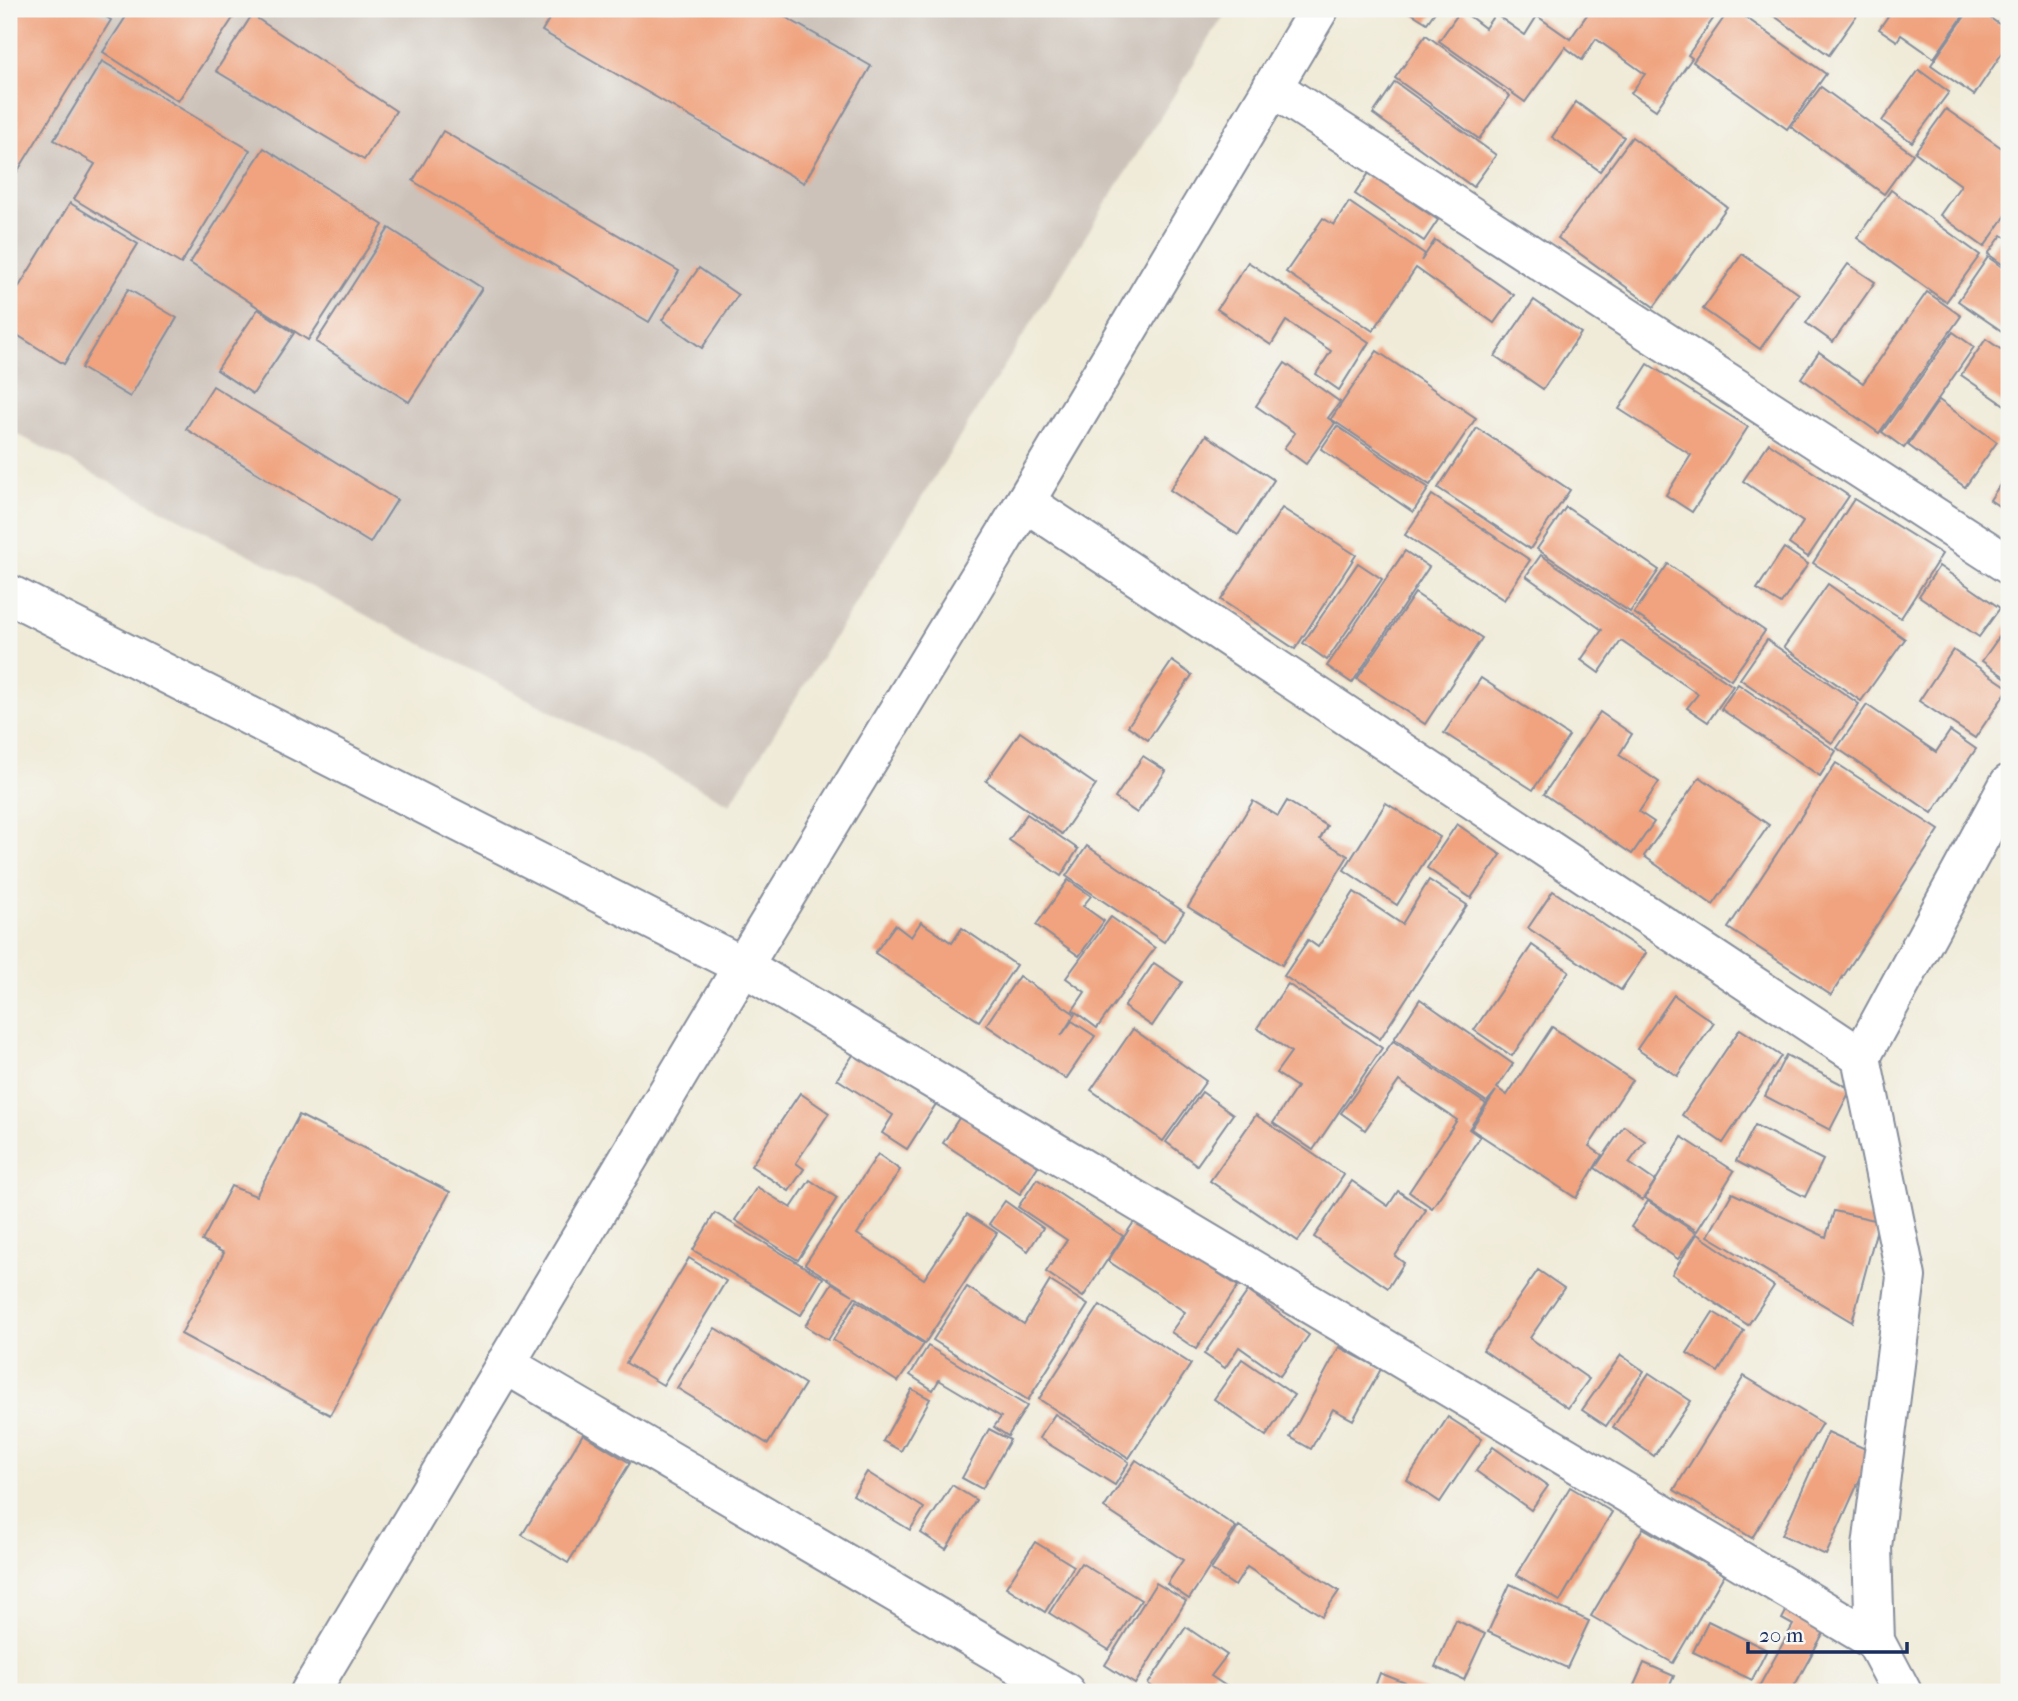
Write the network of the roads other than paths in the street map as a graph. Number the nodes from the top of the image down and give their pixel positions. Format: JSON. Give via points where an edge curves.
{"nodes":[{"id":1,"x":1319,"y":9,"type":"edge"},
{"id":2,"x":1272,"y":87,"type":"junction"},
{"id":3,"x":1024,"y":502,"type":"junction"},
{"id":4,"x":2009,"y":565,"type":"edge"},
{"id":5,"x":9,"y":594,"type":"edge"},
{"id":6,"x":2009,"y":783,"type":"edge"},
{"id":7,"x":743,"y":966,"type":"junction"},
{"id":8,"x":1861,"y":1058,"type":"junction"},
{"id":9,"x":505,"y":1364,"type":"junction"},
{"id":10,"x":1874,"y":1641,"type":"junction"},
{"id":11,"x":310,"y":1692,"type":"edge"},
{"id":12,"x":1065,"y":1692,"type":"edge"},
{"id":13,"x":1902,"y":1692,"type":"edge"}],
"edges":[{"from":1,"to":2,"type":"street"},
{"from":2,"to":3,"type":"street"},
{"from":2,"to":4,"type":"street"},
{"from":3,"to":7,"type":"street"},
{"from":3,"to":8,"type":"street"},
{"from":5,"to":7,"type":"street"},
{"from":6,"to":8,"type":"street"},
{"from":7,"to":9,"type":"street"},
{"from":7,"to":10,"type":"street"},
{"from":8,"to":10,"type":"street","via":[[1906,1277],[1872,1547]]},
{"from":9,"to":11,"type":"street"},
{"from":9,"to":12,"type":"street"},
{"from":10,"to":13,"type":"street"}]}
